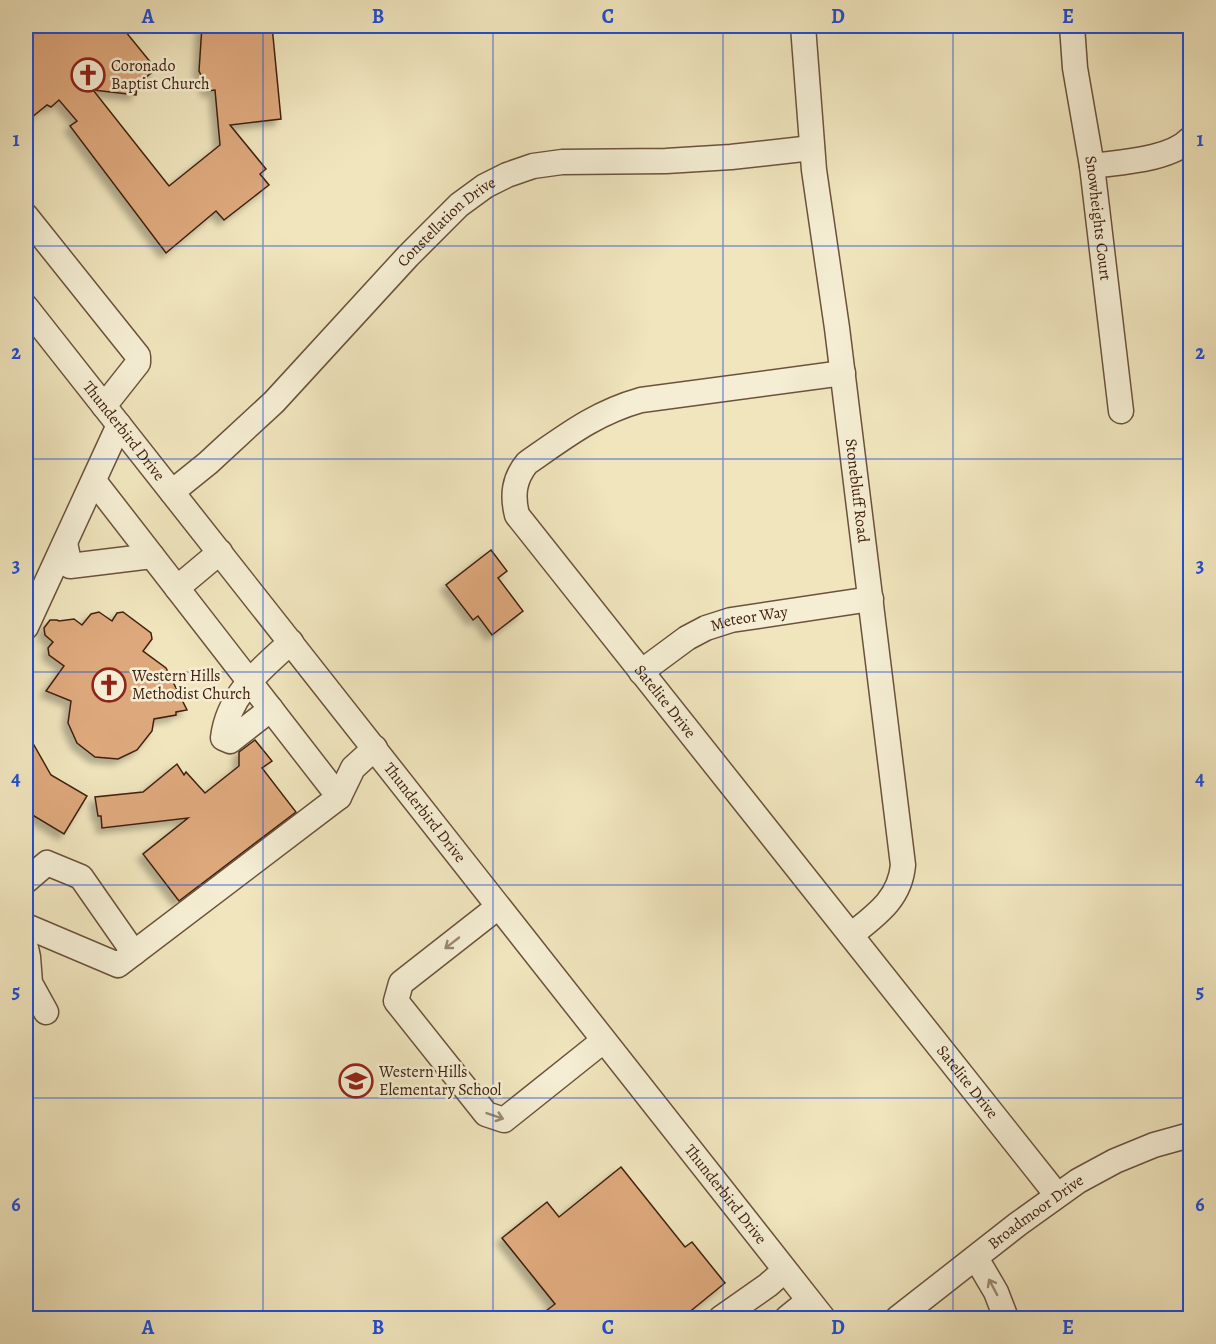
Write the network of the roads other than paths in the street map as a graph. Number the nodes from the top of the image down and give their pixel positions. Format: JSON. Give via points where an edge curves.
{"nodes":[{"id":1,"x":803,"y":26,"type":"edge"},
{"id":2,"x":1072,"y":26,"type":"edge"},
{"id":3,"x":1191,"y":139,"type":"edge"},
{"id":4,"x":812,"y":148,"type":"junction"},
{"id":5,"x":1092,"y":166,"type":"junction"},
{"id":6,"x":26,"y":216,"type":"edge"},
{"id":7,"x":30,"y":322,"type":"edge"},
{"id":8,"x":843,"y":374,"type":"junction"},
{"id":9,"x":104,"y":406,"type":"junction"},
{"id":10,"x":1121,"y":411,"type":"dead end"},
{"id":11,"x":120,"y":425,"type":"junction"},
{"id":12,"x":94,"y":481,"type":"junction"},
{"id":13,"x":172,"y":492,"type":"junction"},
{"id":14,"x":65,"y":543,"type":"junction"},
{"id":15,"x":220,"y":552,"type":"junction"},
{"id":16,"x":152,"y":556,"type":"junction"},
{"id":17,"x":177,"y":588,"type":"junction"},
{"id":18,"x":871,"y":599,"type":"junction"},
{"id":19,"x":26,"y":627,"type":"edge"},
{"id":20,"x":291,"y":642,"type":"junction"},
{"id":21,"x":641,"y":672,"type":"junction"},
{"id":22,"x":248,"y":680,"type":"junction"},
{"id":23,"x":271,"y":709,"type":"junction"},
{"id":24,"x":375,"y":748,"type":"junction"},
{"id":25,"x":339,"y":797,"type":"junction"},
{"id":26,"x":26,"y":881,"type":"edge"},
{"id":27,"x":498,"y":907,"type":"junction"},
{"id":28,"x":26,"y":926,"type":"edge"},
{"id":29,"x":851,"y":935,"type":"junction"},
{"id":30,"x":26,"y":948,"type":"edge"},
{"id":31,"x":134,"y":953,"type":"junction"},
{"id":32,"x":46,"y":1012,"type":"dead end"},
{"id":33,"x":603,"y":1041,"type":"junction"},
{"id":34,"x":1191,"y":1135,"type":"edge"},
{"id":35,"x":1057,"y":1196,"type":"junction"},
{"id":36,"x":976,"y":1258,"type":"junction"},
{"id":37,"x":784,"y":1271,"type":"junction"},
{"id":38,"x":816,"y":1310,"type":"edge"},
{"id":39,"x":721,"y":1318,"type":"edge"},
{"id":40,"x":787,"y":1318,"type":"edge"},
{"id":41,"x":898,"y":1318,"type":"edge"},
{"id":42,"x":1006,"y":1318,"type":"edge"}],
"edges":[{"from":1,"to":4,"type":"street","name":"Stonebluff Road"},
{"from":2,"to":5,"type":"street","name":"Snowheights Court"},
{"from":3,"to":5,"type":"street","via":[[1161,155]]},
{"from":4,"to":8,"type":"street","name":"Stonebluff Road"},
{"from":4,"to":13,"type":"street","name":"Constellation Drive","via":[[709,159],[562,162],[534,166],[485,186],[459,205],[408,256],[274,402]]},
{"from":5,"to":10,"type":"street","name":"Snowheights Court"},
{"from":6,"to":9,"type":"street","via":[[138,356],[138,363]]},
{"from":7,"to":9,"type":"street","name":"Thunderbird Drive"},
{"from":8,"to":18,"type":"street","name":"Stonebluff Road"},
{"from":8,"to":21,"type":"street","name":"Satelite Drive","via":[[641,400],[615,407],[527,463],[521,471],[513,500],[519,520]]},
{"from":9,"to":11,"type":"street","name":"Thunderbird Drive"},
{"from":11,"to":12,"type":"street"},
{"from":11,"to":13,"type":"street","name":"Thunderbird Drive"},
{"from":12,"to":14,"type":"street"},
{"from":12,"to":16,"type":"street"},
{"from":13,"to":15,"type":"street","name":"Thunderbird Drive"},
{"from":14,"to":16,"type":"street","via":[[70,566]]},
{"from":14,"to":19,"type":"street"},
{"from":15,"to":17,"type":"street"},
{"from":15,"to":20,"type":"street","name":"Thunderbird Drive"},
{"from":16,"to":17,"type":"street"},
{"from":17,"to":22,"type":"street"},
{"from":18,"to":21,"type":"street","name":"Meteor Way","via":[[731,620],[687,638]]},
{"from":18,"to":29,"type":"street","name":"Stonebluff Road","via":[[903,865],[899,886],[890,901]]},
{"from":20,"to":22,"type":"street"},
{"from":20,"to":24,"type":"street","name":"Thunderbird Drive"},
{"from":21,"to":29,"type":"street","name":"Satelite Drive"},
{"from":22,"to":23,"type":"street"},
{"from":22,"to":23,"type":"street","via":[[224,727],[223,738],[230,741],[238,737]]},
{"from":23,"to":25,"type":"street"},
{"from":24,"to":25,"type":"street","via":[[353,768]]},
{"from":24,"to":27,"type":"street","name":"Thunderbird Drive"},
{"from":25,"to":31,"type":"street"},
{"from":26,"to":31,"type":"street","via":[[47,863],[81,877]]},
{"from":27,"to":33,"type":"street","name":"Thunderbird Drive"},
{"from":27,"to":33,"type":"street","one_way":true,"via":[[401,983],[396,1001],[486,1114],[504,1120]]},
{"from":28,"to":31,"type":"street","via":[[118,965]]},
{"from":29,"to":35,"type":"street","name":"Satelite Drive"},
{"from":30,"to":32,"type":"street","via":[[30,982]]},
{"from":33,"to":37,"type":"street","name":"Thunderbird Drive"},
{"from":34,"to":35,"type":"street","name":"Broadmoor Drive","via":[[1115,1161]]},
{"from":35,"to":36,"type":"street","name":"Broadmoor Drive"},
{"from":36,"to":41,"type":"street","name":"Broadmoor Drive"},
{"from":42,"to":36,"type":"street","one_way":true},
{"from":37,"to":38,"type":"street","name":"Thunderbird Drive"},
{"from":37,"to":39,"type":"street"},
{"from":38,"to":40,"type":"street"}]}
